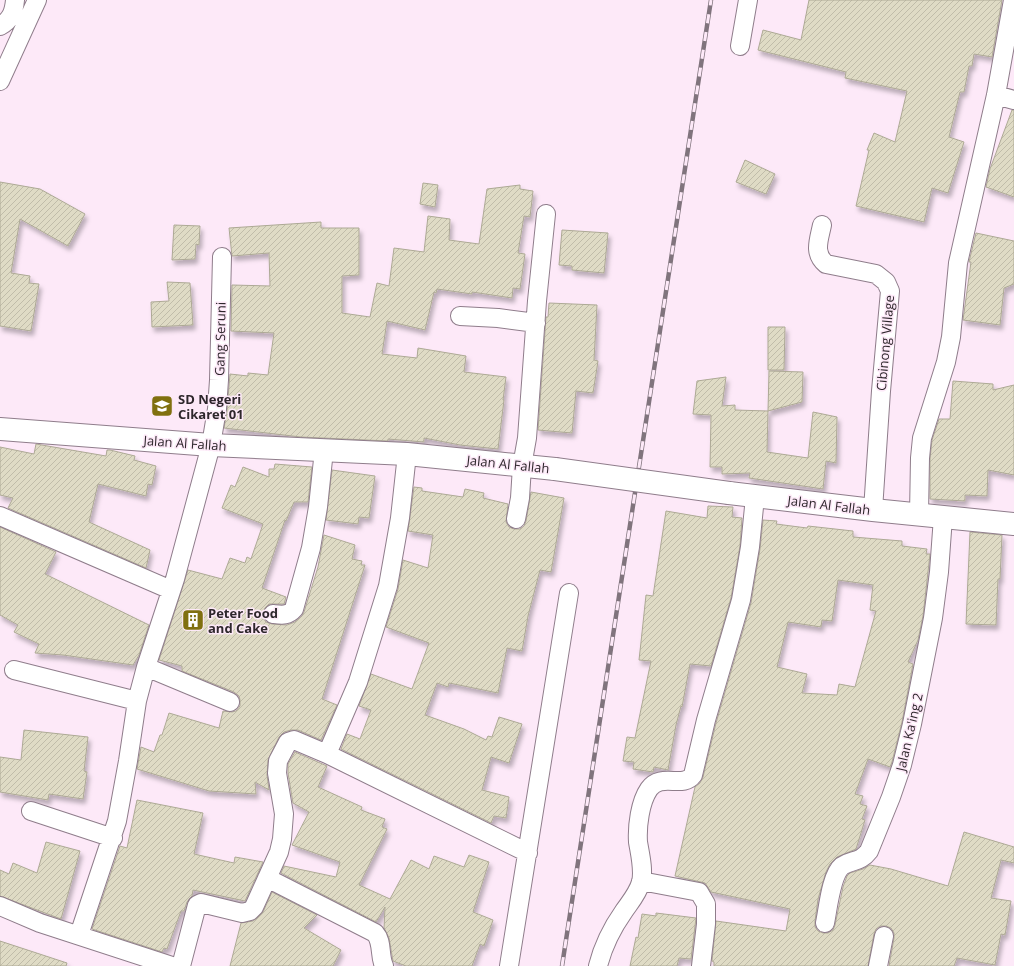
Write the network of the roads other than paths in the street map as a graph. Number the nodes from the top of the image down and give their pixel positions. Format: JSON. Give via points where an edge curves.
{"nodes":[{"id":1,"x":15,"y":0,"type":"edge"},
{"id":2,"x":37,"y":0,"type":"edge"},
{"id":3,"x":748,"y":0,"type":"edge"},
{"id":4,"x":1013,"y":0,"type":"edge"},
{"id":5,"x":4,"y":23,"type":"edge"},
{"id":6,"x":740,"y":46,"type":"dead end"},
{"id":7,"x":0,"y":80,"type":"edge"},
{"id":8,"x":996,"y":95,"type":"junction"},
{"id":9,"x":1014,"y":100,"type":"edge"},
{"id":10,"x":546,"y":214,"type":"dead end"},
{"id":11,"x":822,"y":225,"type":"dead end"},
{"id":12,"x":222,"y":257,"type":"dead end"},
{"id":13,"x":460,"y":316,"type":"dead end"},
{"id":14,"x":536,"y":322,"type":"junction"},
{"id":15,"x":0,"y":429,"type":"edge"},
{"id":16,"x":211,"y":445,"type":"junction"},
{"id":17,"x":324,"y":450,"type":"junction"},
{"id":18,"x":407,"y":454,"type":"junction"},
{"id":19,"x":522,"y":466,"type":"junction"},
{"id":20,"x":755,"y":497,"type":"junction"},
{"id":21,"x":873,"y":510,"type":"junction"},
{"id":22,"x":919,"y":515,"type":"junction"},
{"id":23,"x":0,"y":516,"type":"edge"},
{"id":24,"x":943,"y":517,"type":"junction"},
{"id":25,"x":516,"y":520,"type":"dead end"},
{"id":26,"x":1014,"y":524,"type":"edge"},
{"id":27,"x":171,"y":590,"type":"junction"},
{"id":28,"x":569,"y":593,"type":"dead end"},
{"id":29,"x":273,"y":614,"type":"dead end"},
{"id":30,"x":146,"y":667,"type":"junction"},
{"id":31,"x":14,"y":670,"type":"dead end"},
{"id":32,"x":137,"y":701,"type":"junction"},
{"id":33,"x":230,"y":702,"type":"dead end"},
{"id":34,"x":327,"y":754,"type":"junction"},
{"id":35,"x":31,"y":811,"type":"dead end"},
{"id":36,"x":113,"y":838,"type":"junction"},
{"id":37,"x":528,"y":853,"type":"junction"},
{"id":38,"x":267,"y":878,"type":"junction"},
{"id":39,"x":641,"y":881,"type":"junction"},
{"id":40,"x":0,"y":906,"type":"edge"},
{"id":41,"x":825,"y":923,"type":"dead end"},
{"id":42,"x":79,"y":936,"type":"junction"},
{"id":43,"x":884,"y":936,"type":"dead end"},
{"id":44,"x":172,"y":966,"type":"edge"},
{"id":45,"x":181,"y":966,"type":"edge"},
{"id":46,"x":384,"y":966,"type":"edge"},
{"id":47,"x":509,"y":966,"type":"edge"},
{"id":48,"x":598,"y":966,"type":"edge"},
{"id":49,"x":701,"y":966,"type":"edge"},
{"id":50,"x":878,"y":966,"type":"edge"}],
"edges":[{"from":1,"to":5,"type":"street","via":[[13,13]]},
{"from":2,"to":7,"type":"street"},
{"from":3,"to":6,"type":"street"},
{"from":4,"to":8,"type":"street"},
{"from":8,"to":9,"type":"street"},
{"from":8,"to":22,"type":"street","via":[[958,263],[946,362],[922,438]]},
{"from":10,"to":14,"type":"street"},
{"from":11,"to":21,"type":"street","name":"Cibinong Village","via":[[818,254],[826,264],[876,274],[886,282],[890,291]]},
{"from":12,"to":16,"type":"street","name":"Gang Seruni","via":[[219,380]]},
{"from":13,"to":14,"type":"street"},
{"from":14,"to":19,"type":"street","via":[[527,438]]},
{"from":15,"to":16,"type":"street","name":"Jalan Al Fallah"},
{"from":16,"to":17,"type":"street","name":"Jalan Al Fallah"},
{"from":16,"to":27,"type":"street","name":"Gang Seruni"},
{"from":17,"to":18,"type":"street","name":"Jalan Al Fallah"},
{"from":17,"to":29,"type":"street","via":[[311,548],[294,609],[290,614]]},
{"from":18,"to":19,"type":"street","name":"Jalan Al Fallah"},
{"from":18,"to":34,"type":"street","via":[[400,518],[388,586],[358,682]]},
{"from":19,"to":20,"type":"street","name":"Jalan Al Fallah","bridge":true},
{"from":19,"to":25,"type":"street"},
{"from":20,"to":21,"type":"street","name":"Jalan Al Fallah"},
{"from":20,"to":39,"type":"street","via":[[741,600],[706,720],[693,775],[690,780],[685,781],[662,780],[648,790],[638,828]]},
{"from":21,"to":22,"type":"street","name":"Jalan Al Fallah"},
{"from":22,"to":24,"type":"street","name":"Jalan Al Fallah"},
{"from":23,"to":27,"type":"street"},
{"from":24,"to":26,"type":"street","name":"Jalan Al Fallah"},
{"from":24,"to":41,"type":"street","name":"Jalan Ka'ing 2","via":[[933,618],[902,765],[869,851],[865,857],[844,865],[835,876]]},
{"from":27,"to":30,"type":"street","name":"Gang Seruni"},
{"from":28,"to":37,"type":"street"},
{"from":30,"to":32,"type":"street","name":"Gang Seruni"},
{"from":30,"to":33,"type":"street"},
{"from":31,"to":32,"type":"street"},
{"from":32,"to":36,"type":"street","name":"Gang Seruni","via":[[121,805]]},
{"from":34,"to":37,"type":"street"},
{"from":34,"to":38,"type":"street","via":[[294,740],[288,742],[278,761],[277,773],[284,827],[279,852]]},
{"from":35,"to":36,"type":"street"},
{"from":36,"to":42,"type":"street","name":"Gang Seruni"},
{"from":37,"to":47,"type":"street"},
{"from":38,"to":45,"type":"street","via":[[254,907],[247,913],[201,903],[197,905]]},
{"from":38,"to":46,"type":"street","via":[[375,933],[379,938]]},
{"from":39,"to":48,"type":"street","via":[[637,893],[610,933]]},
{"from":39,"to":49,"type":"street","via":[[699,892],[706,904]]},
{"from":40,"to":42,"type":"street"},
{"from":42,"to":44,"type":"street"},
{"from":43,"to":50,"type":"street"}]}
